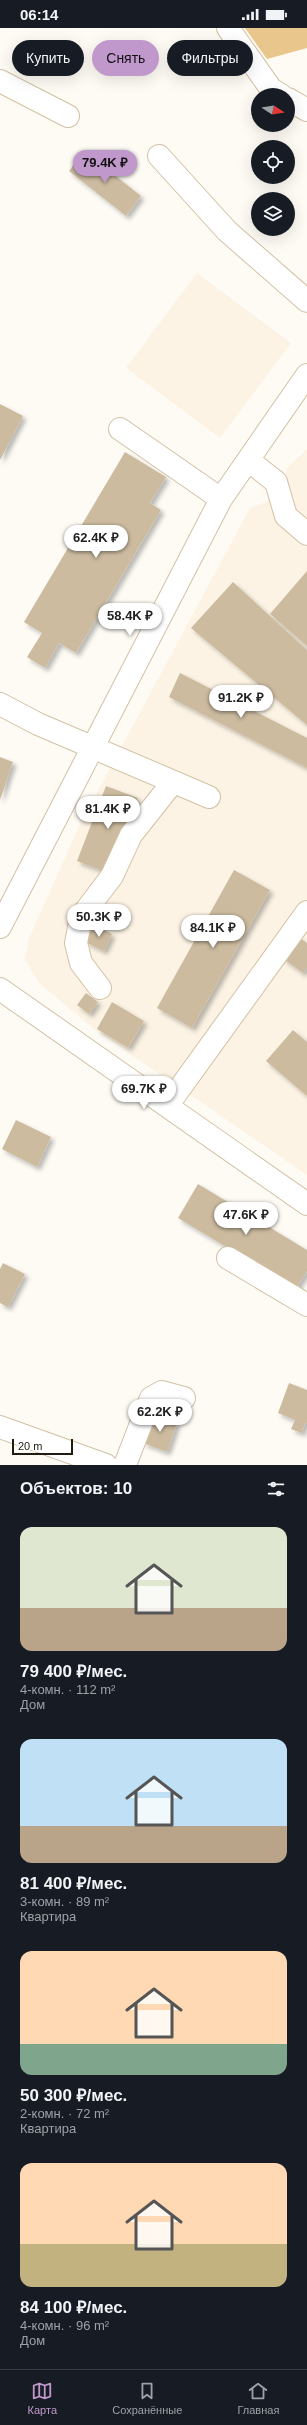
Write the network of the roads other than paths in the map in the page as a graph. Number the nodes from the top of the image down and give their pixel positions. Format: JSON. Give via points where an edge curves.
{"nodes":[{"id":1,"x":228,"y":28,"type":"edge"},
{"id":2,"x":0,"y":81,"type":"edge"},
{"id":3,"x":270,"y":88,"type":"edge"},
{"id":4,"x":295,"y":103,"type":"edge"},
{"id":5,"x":307,"y":110,"type":"edge"},
{"id":6,"x":68,"y":116,"type":"dead end"},
{"id":7,"x":159,"y":156,"type":"dead end"},
{"id":8,"x":307,"y":301,"type":"edge"},
{"id":9,"x":307,"y":375,"type":"edge"},
{"id":10,"x":120,"y":429,"type":"dead end"},
{"id":11,"x":248,"y":460,"type":"junction"},
{"id":12,"x":221,"y":499,"type":"junction"},
{"id":13,"x":307,"y":534,"type":"edge"},
{"id":14,"x":0,"y":704,"type":"edge"},
{"id":15,"x":93,"y":746,"type":"junction"},
{"id":16,"x":173,"y":782,"type":"junction"},
{"id":17,"x":209,"y":796,"type":"dead end"},
{"id":18,"x":307,"y":912,"type":"edge"},
{"id":19,"x":0,"y":927,"type":"edge"},
{"id":20,"x":0,"y":988,"type":"edge"},
{"id":21,"x":100,"y":988,"type":"dead end"},
{"id":22,"x":167,"y":1106,"type":"junction"},
{"id":23,"x":307,"y":1204,"type":"edge"},
{"id":24,"x":228,"y":1258,"type":"dead end"},
{"id":25,"x":307,"y":1305,"type":"edge"},
{"id":26,"x":184,"y":1398,"type":"dead end"},
{"id":27,"x":0,"y":1427,"type":"edge"},
{"id":28,"x":65,"y":1458,"type":"edge"},
{"id":29,"x":106,"y":1465,"type":"edge"},
{"id":30,"x":125,"y":1465,"type":"edge"}],
"edges":[{"from":1,"to":3,"type":"street"},
{"from":2,"to":6,"type":"street"},
{"from":4,"to":5,"type":"street"},
{"from":7,"to":8,"type":"street","via":[[227,231]]},
{"from":9,"to":11,"type":"street"},
{"from":10,"to":12,"type":"street"},
{"from":11,"to":12,"type":"street"},
{"from":11,"to":13,"type":"street","via":[[276,482],[286,516]]},
{"from":12,"to":15,"type":"street"},
{"from":14,"to":15,"type":"street","via":[[38,724]]},
{"from":15,"to":16,"type":"street"},
{"from":15,"to":19,"type":"street"},
{"from":16,"to":17,"type":"street"},
{"from":16,"to":21,"type":"street","via":[[131,835],[112,876],[81,916],[76,943],[81,963]]},
{"from":18,"to":22,"type":"street"},
{"from":20,"to":22,"type":"street"},
{"from":22,"to":23,"type":"street"},
{"from":24,"to":25,"type":"street"},
{"from":26,"to":30,"type":"street","via":[[162,1392],[151,1398]]},
{"from":27,"to":28,"type":"street"},
{"from":28,"to":29,"type":"street"}]}
